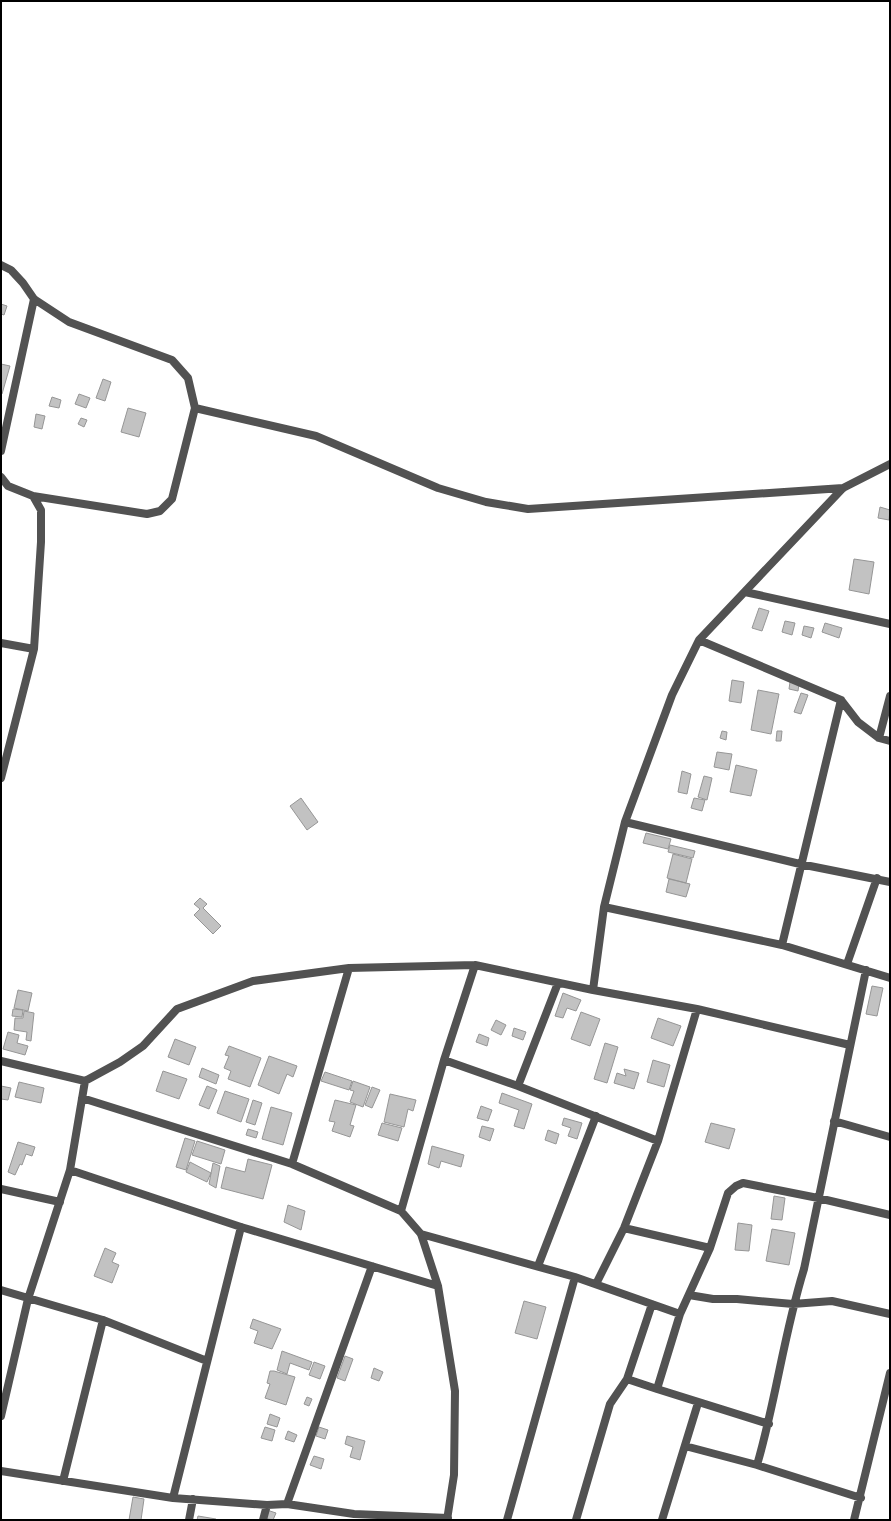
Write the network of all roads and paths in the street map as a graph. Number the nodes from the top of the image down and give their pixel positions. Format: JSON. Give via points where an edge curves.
{"nodes":[{"id":1,"x":1,"y":265,"type":"edge"},
{"id":2,"x":34,"y":299,"type":"junction"},
{"id":3,"x":195,"y":408,"type":"junction"},
{"id":4,"x":1,"y":447,"type":"edge"},
{"id":5,"x":890,"y":464,"type":"edge"},
{"id":6,"x":1,"y":477,"type":"edge"},
{"id":7,"x":843,"y":488,"type":"junction"},
{"id":8,"x":34,"y":496,"type":"junction"},
{"id":9,"x":745,"y":592,"type":"junction"},
{"id":10,"x":890,"y":624,"type":"edge"},
{"id":11,"x":700,"y":640,"type":"junction"},
{"id":12,"x":1,"y":643,"type":"edge"},
{"id":13,"x":34,"y":649,"type":"junction"},
{"id":14,"x":890,"y":696,"type":"edge"},
{"id":15,"x":841,"y":700,"type":"junction"},
{"id":16,"x":879,"y":738,"type":"junction"},
{"id":17,"x":890,"y":742,"type":"edge"},
{"id":18,"x":1,"y":778,"type":"edge"},
{"id":19,"x":625,"y":822,"type":"junction"},
{"id":20,"x":800,"y":864,"type":"junction"},
{"id":21,"x":877,"y":878,"type":"junction"},
{"id":22,"x":890,"y":882,"type":"edge"},
{"id":23,"x":604,"y":907,"type":"junction"},
{"id":24,"x":782,"y":945,"type":"junction"},
{"id":25,"x":847,"y":964,"type":"junction"},
{"id":26,"x":475,"y":965,"type":"junction"},
{"id":27,"x":349,"y":968,"type":"junction"},
{"id":28,"x":866,"y":970,"type":"junction"},
{"id":29,"x":890,"y":978,"type":"edge"},
{"id":30,"x":558,"y":983,"type":"junction"},
{"id":31,"x":593,"y":990,"type":"junction"},
{"id":32,"x":697,"y":1009,"type":"junction"},
{"id":33,"x":850,"y":1046,"type":"junction"},
{"id":34,"x":444,"y":1060,"type":"junction"},
{"id":35,"x":1,"y":1061,"type":"edge"},
{"id":36,"x":85,"y":1081,"type":"junction"},
{"id":37,"x":518,"y":1086,"type":"junction"},
{"id":38,"x":82,"y":1098,"type":"junction"},
{"id":39,"x":596,"y":1116,"type":"junction"},
{"id":40,"x":834,"y":1121,"type":"junction"},
{"id":41,"x":890,"y":1137,"type":"edge"},
{"id":42,"x":658,"y":1141,"type":"junction"},
{"id":43,"x":292,"y":1164,"type":"junction"},
{"id":44,"x":70,"y":1170,"type":"junction"},
{"id":45,"x":1,"y":1189,"type":"edge"},
{"id":46,"x":818,"y":1198,"type":"junction"},
{"id":47,"x":60,"y":1202,"type":"junction"},
{"id":48,"x":401,"y":1211,"type":"junction"},
{"id":49,"x":890,"y":1215,"type":"edge"},
{"id":50,"x":241,"y":1227,"type":"junction"},
{"id":51,"x":624,"y":1228,"type":"junction"},
{"id":52,"x":421,"y":1234,"type":"junction"},
{"id":53,"x":710,"y":1248,"type":"junction"},
{"id":54,"x":372,"y":1266,"type":"junction"},
{"id":55,"x":538,"y":1266,"type":"junction"},
{"id":56,"x":575,"y":1277,"type":"junction"},
{"id":57,"x":596,"y":1284,"type":"junction"},
{"id":58,"x":438,"y":1286,"type":"junction"},
{"id":59,"x":1,"y":1290,"type":"edge"},
{"id":60,"x":689,"y":1295,"type":"junction"},
{"id":61,"x":28,"y":1299,"type":"junction"},
{"id":62,"x":652,"y":1304,"type":"junction"},
{"id":63,"x":793,"y":1304,"type":"junction"},
{"id":64,"x":680,"y":1314,"type":"junction"},
{"id":65,"x":890,"y":1314,"type":"edge"},
{"id":66,"x":103,"y":1320,"type":"junction"},
{"id":67,"x":207,"y":1361,"type":"junction"},
{"id":68,"x":890,"y":1373,"type":"edge"},
{"id":69,"x":628,"y":1379,"type":"junction"},
{"id":70,"x":657,"y":1390,"type":"junction"},
{"id":71,"x":698,"y":1403,"type":"junction"},
{"id":72,"x":887,"y":1405,"type":"edge"},
{"id":73,"x":1,"y":1416,"type":"edge"},
{"id":74,"x":769,"y":1424,"type":"junction"},
{"id":75,"x":685,"y":1446,"type":"junction"},
{"id":76,"x":757,"y":1465,"type":"junction"},
{"id":77,"x":1,"y":1471,"type":"edge"},
{"id":78,"x":62,"y":1480,"type":"junction"},
{"id":79,"x":173,"y":1498,"type":"junction"},
{"id":80,"x":861,"y":1498,"type":"junction"},
{"id":81,"x":193,"y":1500,"type":"junction"},
{"id":82,"x":287,"y":1504,"type":"junction"},
{"id":83,"x":266,"y":1505,"type":"junction"},
{"id":84,"x":353,"y":1517,"type":"edge"},
{"id":85,"x":448,"y":1519,"type":"edge"},
{"id":86,"x":190,"y":1520,"type":"edge"},
{"id":87,"x":263,"y":1520,"type":"edge"},
{"id":88,"x":508,"y":1520,"type":"edge"},
{"id":89,"x":576,"y":1520,"type":"edge"},
{"id":90,"x":662,"y":1520,"type":"edge"},
{"id":91,"x":854,"y":1520,"type":"edge"}],
"edges":[{"from":1,"to":2,"type":"street","via":[[11,270]]},
{"from":2,"to":3,"type":"street","via":[[69,322],[172,360],[188,378]]},
{"from":2,"to":4,"type":"street"},
{"from":3,"to":7,"type":"street","via":[[316,436],[438,488],[486,502],[528,509]]},
{"from":3,"to":8,"type":"street","via":[[172,499],[160,511],[147,514]]},
{"from":5,"to":7,"type":"street"},
{"from":6,"to":8,"type":"street","via":[[8,486]]},
{"from":7,"to":9,"type":"street"},
{"from":8,"to":13,"type":"street","via":[[41,510],[41,542]]},
{"from":9,"to":10,"type":"street"},
{"from":9,"to":11,"type":"street"},
{"from":11,"to":15,"type":"street"},
{"from":11,"to":19,"type":"street","via":[[672,695]]},
{"from":12,"to":13,"type":"street"},
{"from":13,"to":18,"type":"street"},
{"from":14,"to":16,"type":"street"},
{"from":15,"to":16,"type":"street","via":[[858,722]]},
{"from":15,"to":20,"type":"street"},
{"from":16,"to":17,"type":"street"},
{"from":19,"to":20,"type":"street"},
{"from":19,"to":23,"type":"street"},
{"from":20,"to":21,"type":"street"},
{"from":20,"to":24,"type":"street"},
{"from":21,"to":22,"type":"street"},
{"from":21,"to":25,"type":"street"},
{"from":23,"to":24,"type":"street"},
{"from":23,"to":31,"type":"street"},
{"from":24,"to":25,"type":"street"},
{"from":25,"to":28,"type":"street"},
{"from":26,"to":27,"type":"street"},
{"from":26,"to":30,"type":"street"},
{"from":26,"to":34,"type":"street"},
{"from":27,"to":36,"type":"street","via":[[253,981],[177,1009],[144,1046]]},
{"from":27,"to":43,"type":"street"},
{"from":28,"to":29,"type":"street"},
{"from":28,"to":33,"type":"street"},
{"from":30,"to":31,"type":"street"},
{"from":30,"to":37,"type":"street"},
{"from":31,"to":32,"type":"street"},
{"from":32,"to":33,"type":"street"},
{"from":32,"to":42,"type":"street"},
{"from":33,"to":40,"type":"street"},
{"from":34,"to":37,"type":"street"},
{"from":34,"to":48,"type":"street"},
{"from":35,"to":36,"type":"street"},
{"from":36,"to":38,"type":"street"},
{"from":37,"to":39,"type":"street"},
{"from":38,"to":43,"type":"street"},
{"from":38,"to":44,"type":"street"},
{"from":39,"to":42,"type":"street"},
{"from":39,"to":55,"type":"street"},
{"from":40,"to":41,"type":"street"},
{"from":40,"to":46,"type":"street"},
{"from":42,"to":51,"type":"street"},
{"from":43,"to":48,"type":"street"},
{"from":44,"to":47,"type":"street"},
{"from":44,"to":50,"type":"street"},
{"from":45,"to":47,"type":"street"},
{"from":46,"to":49,"type":"street"},
{"from":46,"to":53,"type":"street","via":[[743,1183],[736,1186],[728,1193]]},
{"from":46,"to":63,"type":"street","via":[[804,1269]]},
{"from":47,"to":61,"type":"street"},
{"from":48,"to":52,"type":"street"},
{"from":50,"to":54,"type":"street"},
{"from":50,"to":67,"type":"street"},
{"from":51,"to":53,"type":"street"},
{"from":51,"to":57,"type":"street"},
{"from":52,"to":55,"type":"street"},
{"from":52,"to":58,"type":"street"},
{"from":53,"to":60,"type":"street"},
{"from":54,"to":58,"type":"street"},
{"from":54,"to":82,"type":"street"},
{"from":55,"to":56,"type":"street"},
{"from":56,"to":57,"type":"street"},
{"from":56,"to":88,"type":"street"},
{"from":57,"to":62,"type":"street"},
{"from":58,"to":85,"type":"street","via":[[455,1391],[454,1475]]},
{"from":59,"to":61,"type":"street"},
{"from":60,"to":63,"type":"street"},
{"from":60,"to":64,"type":"street"},
{"from":61,"to":66,"type":"street"},
{"from":61,"to":73,"type":"street"},
{"from":62,"to":64,"type":"street"},
{"from":62,"to":69,"type":"street"},
{"from":63,"to":65,"type":"street","via":[[832,1301]]},
{"from":63,"to":74,"type":"street"},
{"from":64,"to":70,"type":"street"},
{"from":66,"to":67,"type":"street"},
{"from":66,"to":78,"type":"street"},
{"from":67,"to":79,"type":"street"},
{"from":68,"to":72,"type":"street"},
{"from":69,"to":70,"type":"street"},
{"from":69,"to":89,"type":"street","via":[[610,1404]]},
{"from":70,"to":71,"type":"street"},
{"from":71,"to":74,"type":"street"},
{"from":71,"to":75,"type":"street"},
{"from":72,"to":80,"type":"street"},
{"from":74,"to":76,"type":"street"},
{"from":75,"to":76,"type":"street"},
{"from":75,"to":90,"type":"street"},
{"from":76,"to":80,"type":"street"},
{"from":77,"to":78,"type":"street"},
{"from":78,"to":79,"type":"street"},
{"from":79,"to":81,"type":"street"},
{"from":80,"to":91,"type":"street"},
{"from":81,"to":83,"type":"street"},
{"from":81,"to":86,"type":"street"},
{"from":82,"to":83,"type":"street"},
{"from":82,"to":84,"type":"street"},
{"from":83,"to":87,"type":"street"},
{"from":84,"to":85,"type":"street"}]}
